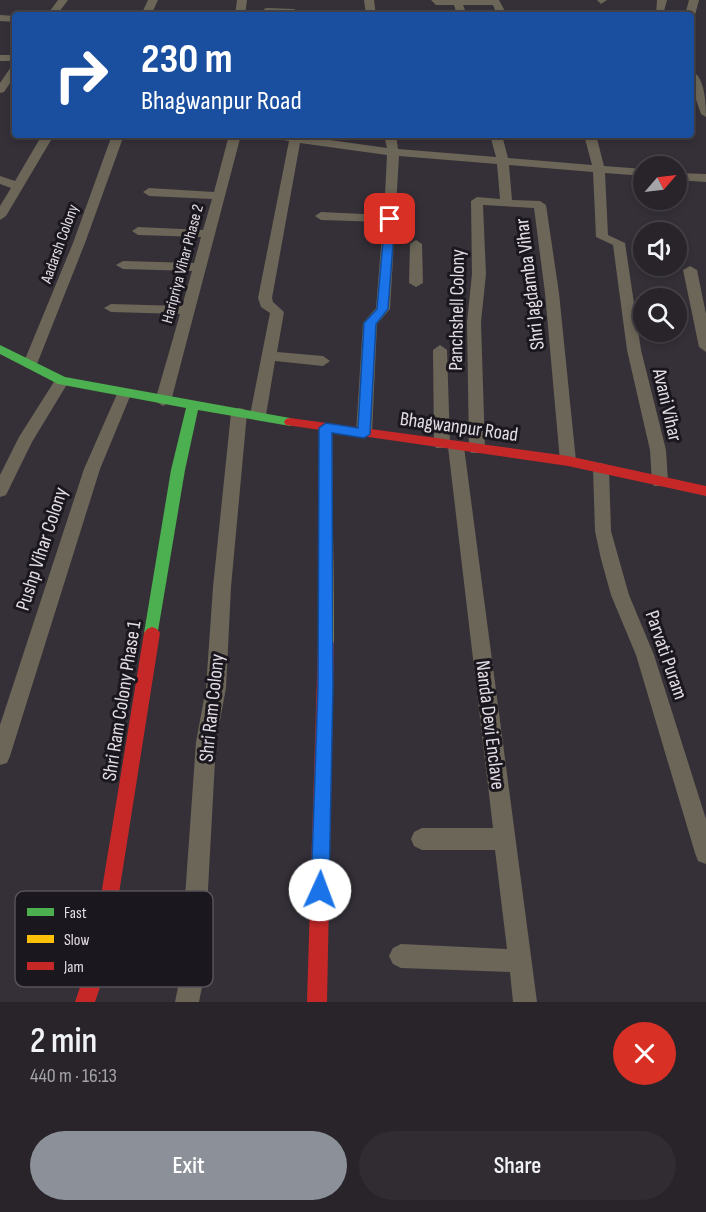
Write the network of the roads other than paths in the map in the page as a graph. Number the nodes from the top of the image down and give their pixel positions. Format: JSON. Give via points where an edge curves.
{"nodes":[{"id":1,"x":436,"y":1,"type":"edge"},
{"id":2,"x":458,"y":2,"type":"junction"},
{"id":3,"x":267,"y":10,"type":"dead end"},
{"id":4,"x":285,"y":12,"type":"edge"},
{"id":5,"x":461,"y":12,"type":"edge"},
{"id":6,"x":501,"y":12,"type":"edge"},
{"id":7,"x":12,"y":73,"type":"edge"},
{"id":8,"x":694,"y":80,"type":"edge"},
{"id":9,"x":0,"y":90,"type":"edge"},
{"id":10,"x":706,"y":114,"type":"edge"},
{"id":11,"x":46,"y":138,"type":"edge"},
{"id":12,"x":117,"y":138,"type":"edge"},
{"id":13,"x":234,"y":138,"type":"edge"},
{"id":14,"x":291,"y":138,"type":"edge"},
{"id":15,"x":298,"y":138,"type":"edge"},
{"id":16,"x":391,"y":138,"type":"edge"},
{"id":17,"x":497,"y":138,"type":"edge"},
{"id":18,"x":591,"y":138,"type":"edge"},
{"id":19,"x":393,"y":152,"type":"junction"},
{"id":20,"x":503,"y":161,"type":"junction"},
{"id":21,"x":599,"y":170,"type":"junction"},
{"id":22,"x":633,"y":172,"type":"edge"},
{"id":23,"x":687,"y":177,"type":"edge"},
{"id":24,"x":706,"y":178,"type":"edge"},
{"id":25,"x":0,"y":180,"type":"edge"},
{"id":26,"x":18,"y":186,"type":"junction"},
{"id":27,"x":149,"y":192,"type":"dead end"},
{"id":28,"x":219,"y":196,"type":"junction"},
{"id":29,"x":506,"y":203,"type":"junction"},
{"id":30,"x":0,"y":216,"type":"edge"},
{"id":31,"x":321,"y":216,"type":"dead end"},
{"id":32,"x":390,"y":219,"type":"junction"},
{"id":33,"x":138,"y":231,"type":"dead end"},
{"id":34,"x":208,"y":234,"type":"junction"},
{"id":35,"x":416,"y":244,"type":"dead end"},
{"id":36,"x":401,"y":262,"type":"junction"},
{"id":37,"x":123,"y":265,"type":"dead end"},
{"id":38,"x":200,"y":267,"type":"junction"},
{"id":39,"x":690,"y":270,"type":"dead end"},
{"id":40,"x":416,"y":283,"type":"dead end"},
{"id":41,"x":111,"y":308,"type":"dead end"},
{"id":42,"x":188,"y":310,"type":"junction"},
{"id":43,"x":706,"y":346,"type":"edge"},
{"id":44,"x":0,"y":349,"type":"edge"},
{"id":45,"x":440,"y":350,"type":"dead end"},
{"id":46,"x":269,"y":356,"type":"junction"},
{"id":47,"x":322,"y":361,"type":"dead end"},
{"id":48,"x":30,"y":364,"type":"junction"},
{"id":49,"x":62,"y":381,"type":"junction"},
{"id":50,"x":124,"y":394,"type":"junction"},
{"id":51,"x":163,"y":401,"type":"junction"},
{"id":52,"x":193,"y":406,"type":"junction"},
{"id":53,"x":249,"y":414,"type":"junction"},
{"id":54,"x":326,"y":428,"type":"junction"},
{"id":55,"x":364,"y":434,"type":"junction"},
{"id":56,"x":449,"y":446,"type":"junction"},
{"id":57,"x":477,"y":449,"type":"junction"},
{"id":58,"x":568,"y":461,"type":"junction"},
{"id":59,"x":601,"y":469,"type":"junction"},
{"id":60,"x":660,"y":482,"type":"junction"},
{"id":61,"x":0,"y":491,"type":"edge"},
{"id":62,"x":706,"y":491,"type":"edge"},
{"id":63,"x":0,"y":756,"type":"edge"},
{"id":64,"x":422,"y":839,"type":"dead end"},
{"id":65,"x":504,"y":839,"type":"junction"},
{"id":66,"x":706,"y":853,"type":"edge"},
{"id":67,"x":111,"y":891,"type":"edge"},
{"id":68,"x":196,"y":891,"type":"edge"},
{"id":69,"x":401,"y":956,"type":"dead end"},
{"id":70,"x":520,"y":962,"type":"junction"},
{"id":71,"x":90,"y":987,"type":"edge"},
{"id":72,"x":189,"y":987,"type":"edge"},
{"id":73,"x":85,"y":1002,"type":"edge"},
{"id":74,"x":187,"y":1002,"type":"edge"},
{"id":75,"x":317,"y":1002,"type":"edge"},
{"id":76,"x":525,"y":1002,"type":"edge"}],
"edges":[{"from":1,"to":2,"type":"street"},
{"from":2,"to":5,"type":"street"},
{"from":2,"to":6,"type":"street","via":[[496,2]]},
{"from":3,"to":4,"type":"street"},
{"from":7,"to":9,"type":"street"},
{"from":8,"to":10,"type":"street"},
{"from":11,"to":26,"type":"street"},
{"from":12,"to":48,"type":"street","name":"Aadarsh Colony"},
{"from":13,"to":28,"type":"street","name":"Haripriya Vihar Phase 2"},
{"from":14,"to":46,"type":"street","name":"Shri Ram Colony","via":[[265,298],[266,304],[277,312]]},
{"from":15,"to":19,"type":"street"},
{"from":16,"to":19,"type":"street"},
{"from":17,"to":20,"type":"street","name":"Shri Jagdamba Vihar"},
{"from":18,"to":21,"type":"street"},
{"from":19,"to":20,"type":"street"},
{"from":19,"to":32,"type":"street"},
{"from":20,"to":21,"type":"street"},
{"from":20,"to":29,"type":"street","name":"Shri Jagdamba Vihar"},
{"from":21,"to":22,"type":"street"},
{"from":21,"to":60,"type":"street","name":"Avani Vihar","via":[[602,237],[619,243],[634,350],[658,450]]},
{"from":23,"to":24,"type":"street"},
{"from":25,"to":26,"type":"street"},
{"from":26,"to":30,"type":"street"},
{"from":27,"to":28,"type":"street"},
{"from":28,"to":34,"type":"street","name":"Haripriya Vihar Phase 2"},
{"from":29,"to":57,"type":"street","name":"Panchshell Colony","via":[[477,201]]},
{"from":29,"to":58,"type":"street","name":"Shri Jagdamba Vihar","via":[[540,205]]},
{"from":31,"to":32,"type":"street"},
{"from":32,"to":36,"type":"street"},
{"from":33,"to":34,"type":"street"},
{"from":34,"to":38,"type":"street","name":"Haripriya Vihar Phase 2"},
{"from":35,"to":36,"type":"street"},
{"from":36,"to":40,"type":"street"},
{"from":36,"to":55,"type":"street","via":[[382,309],[370,323]]},
{"from":37,"to":38,"type":"street"},
{"from":38,"to":42,"type":"street","name":"Haripriya Vihar Phase 2"},
{"from":39,"to":43,"type":"street"},
{"from":41,"to":42,"type":"street"},
{"from":42,"to":51,"type":"street","name":"Haripriya Vihar Phase 2"},
{"from":44,"to":48,"type":"street","name":"Bhagwanpur Road"},
{"from":45,"to":56,"type":"street","name":"Nanda Devi Enclave"},
{"from":46,"to":47,"type":"street"},
{"from":46,"to":53,"type":"street","name":"Shri Ram Colony"},
{"from":48,"to":49,"type":"street","name":"Bhagwanpur Road"},
{"from":49,"to":50,"type":"street","name":"Bhagwanpur Road"},
{"from":49,"to":61,"type":"street"},
{"from":50,"to":51,"type":"street","name":"Bhagwanpur Road"},
{"from":50,"to":63,"type":"street","name":"Pushp Vihar Colony","via":[[92,469]]},
{"from":51,"to":52,"type":"street","name":"Bhagwanpur Road"},
{"from":52,"to":53,"type":"street","name":"Bhagwanpur Road"},
{"from":52,"to":67,"type":"street","name":"Shri Ram Colony Phase 1","via":[[178,470]]},
{"from":53,"to":54,"type":"street","name":"Bhagwanpur Road"},
{"from":53,"to":68,"type":"street","name":"Shri Ram Colony","via":[[222,587]]},
{"from":54,"to":55,"type":"street","name":"Bhagwanpur Road"},
{"from":54,"to":75,"type":"street","via":[[326,687]]},
{"from":55,"to":56,"type":"street","name":"Bhagwanpur Road"},
{"from":56,"to":57,"type":"street","name":"Bhagwanpur Road"},
{"from":56,"to":65,"type":"street","name":"Nanda Devi Enclave"},
{"from":57,"to":58,"type":"street","name":"Bhagwanpur Road"},
{"from":58,"to":59,"type":"street","name":"Bhagwanpur Road"},
{"from":59,"to":60,"type":"street","name":"Bhagwanpur Road"},
{"from":59,"to":66,"type":"street","name":"Parvati Puram","via":[[603,531],[610,559],[645,655]]},
{"from":60,"to":62,"type":"street","name":"Bhagwanpur Road"},
{"from":64,"to":65,"type":"street"},
{"from":65,"to":70,"type":"street","name":"Nanda Devi Enclave"},
{"from":69,"to":70,"type":"street"},
{"from":70,"to":76,"type":"street","name":"Nanda Devi Enclave"},
{"from":71,"to":73,"type":"street","name":"Shri Ram Colony Phase 1"},
{"from":72,"to":74,"type":"street","name":"Shri Ram Colony"}]}
